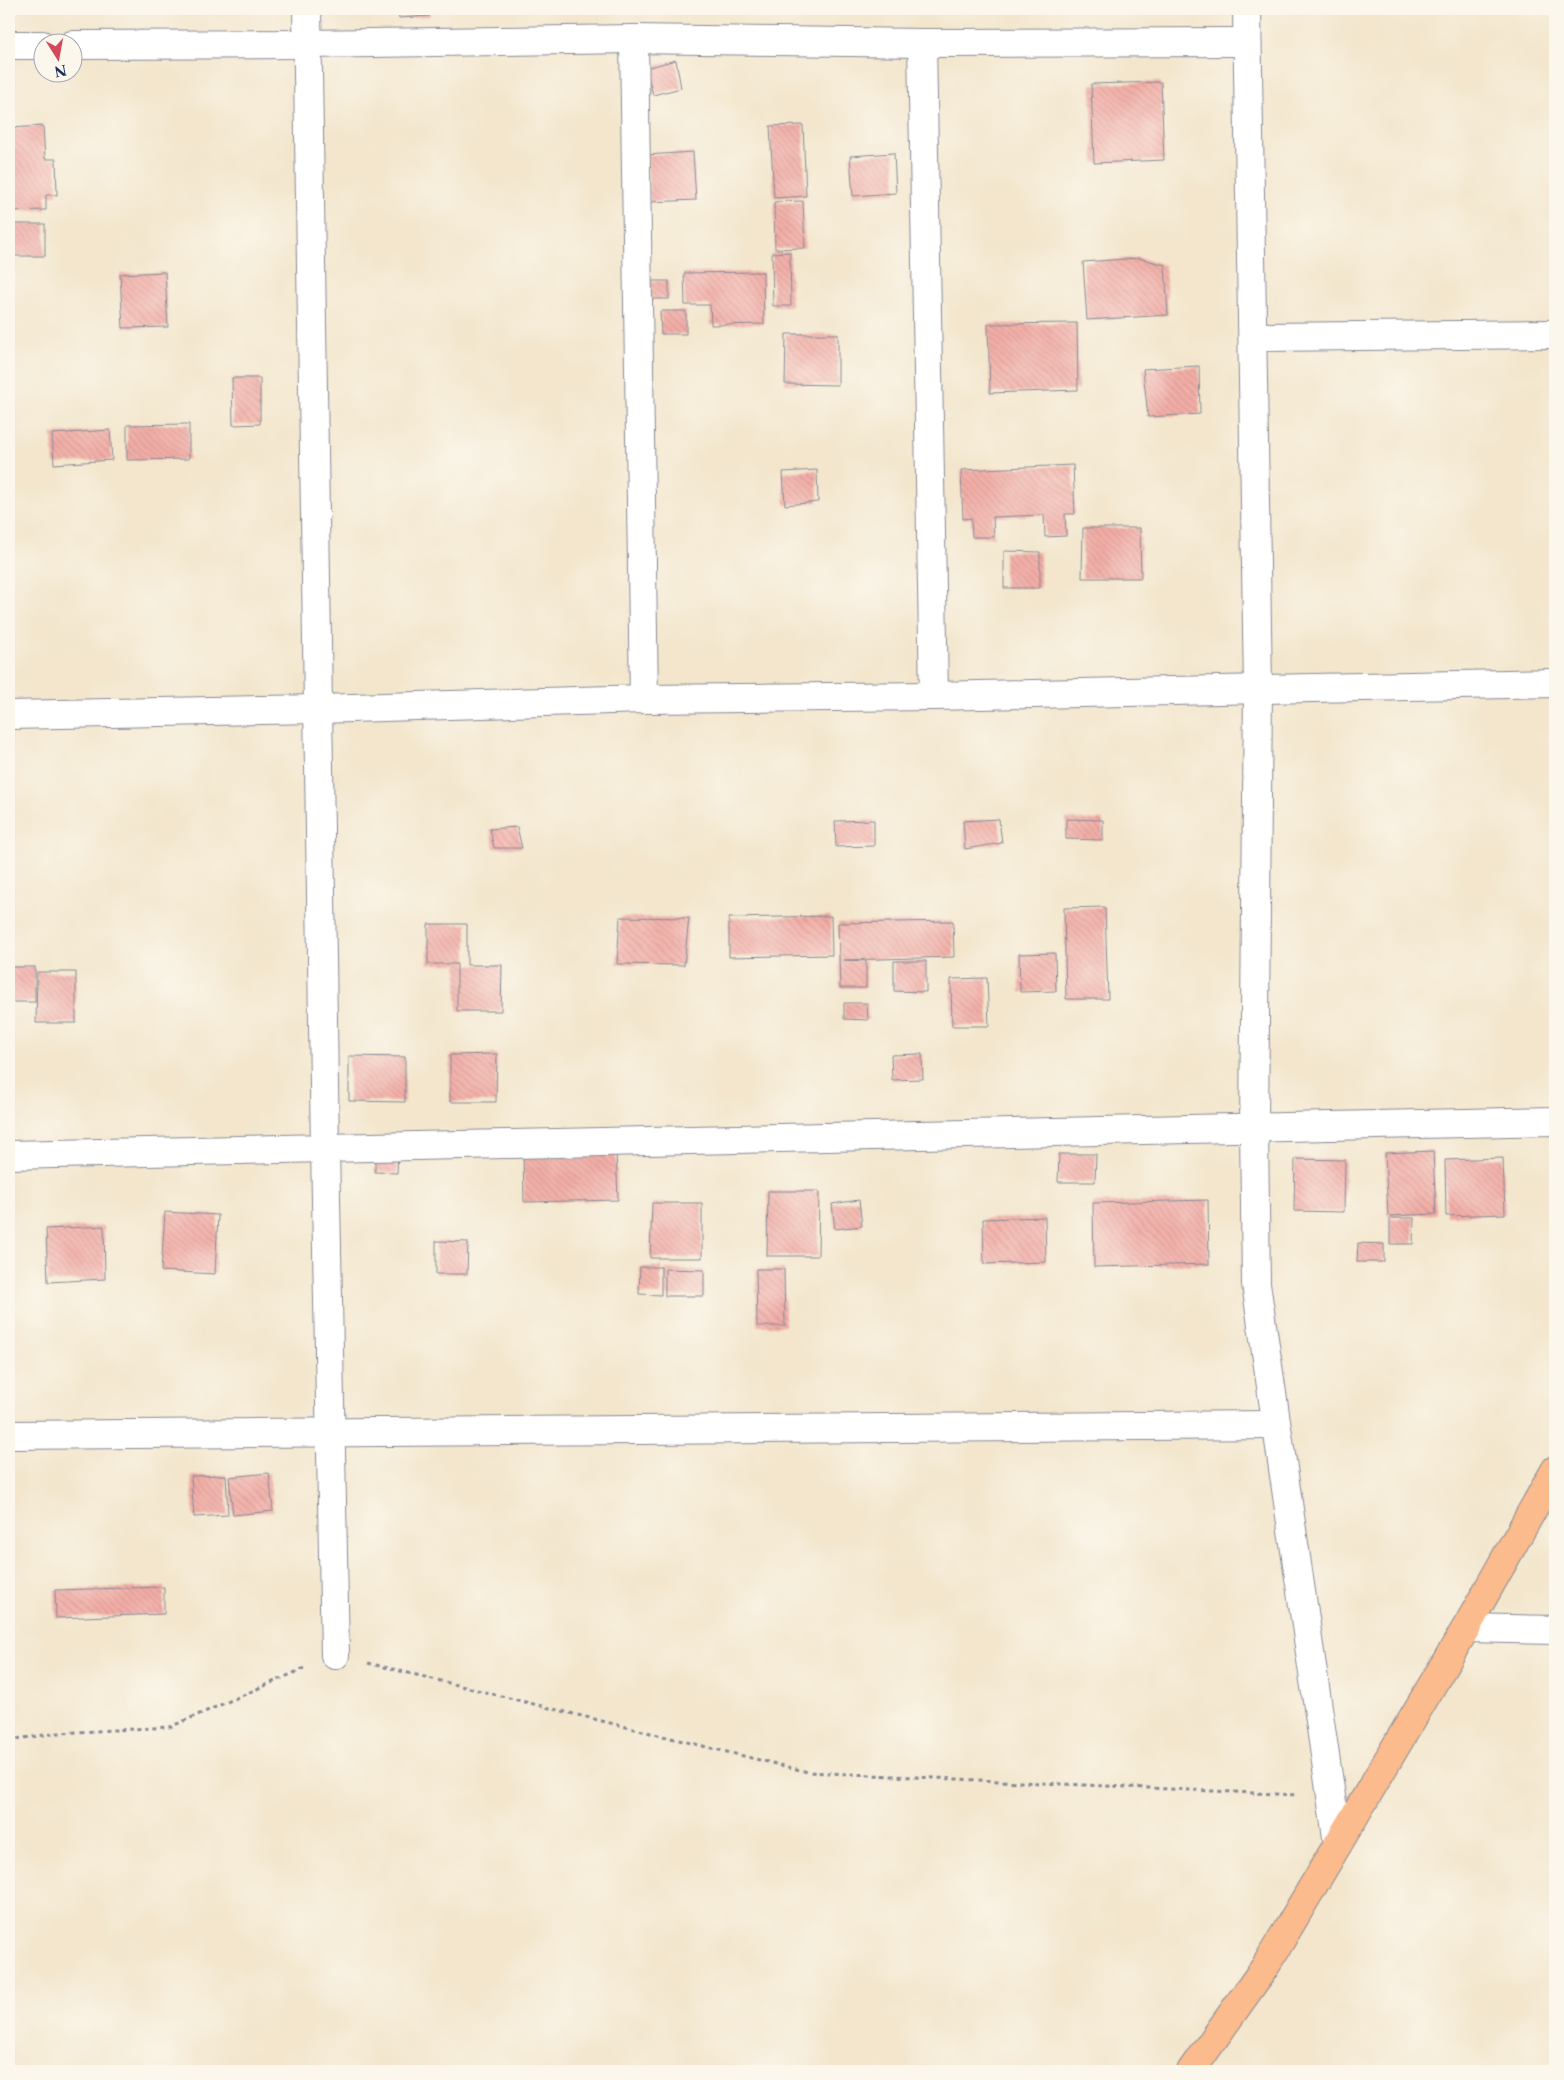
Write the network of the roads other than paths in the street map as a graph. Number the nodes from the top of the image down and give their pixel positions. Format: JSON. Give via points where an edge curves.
{"nodes":[{"id":1,"x":307,"y":9,"type":"edge"},
{"id":2,"x":1247,"y":9,"type":"edge"},
{"id":3,"x":634,"y":39,"type":"junction"},
{"id":4,"x":1247,"y":42,"type":"junction"},
{"id":5,"x":922,"y":43,"type":"junction"},
{"id":6,"x":32,"y":44,"type":"edge"},
{"id":7,"x":82,"y":44,"type":"edge"},
{"id":8,"x":307,"y":44,"type":"junction"},
{"id":9,"x":9,"y":45,"type":"edge"},
{"id":10,"x":1555,"y":334,"type":"edge"},
{"id":11,"x":1252,"y":337,"type":"junction"},
{"id":12,"x":1555,"y":683,"type":"edge"},
{"id":13,"x":1258,"y":689,"type":"junction"},
{"id":14,"x":934,"y":696,"type":"junction"},
{"id":15,"x":644,"y":698,"type":"junction"},
{"id":16,"x":318,"y":709,"type":"junction"},
{"id":17,"x":9,"y":715,"type":"edge"},
{"id":18,"x":1555,"y":1121,"type":"edge"},
{"id":19,"x":1254,"y":1128,"type":"junction"},
{"id":20,"x":324,"y":1148,"type":"junction"},
{"id":21,"x":9,"y":1154,"type":"edge"},
{"id":22,"x":1276,"y":1424,"type":"junction"},
{"id":23,"x":330,"y":1433,"type":"junction"},
{"id":24,"x":9,"y":1435,"type":"edge"},
{"id":25,"x":1555,"y":1470,"type":"edge"},
{"id":26,"x":1466,"y":1628,"type":"junction"},
{"id":27,"x":1555,"y":1630,"type":"edge"},
{"id":28,"x":335,"y":1655,"type":"road end"},
{"id":29,"x":1338,"y":1844,"type":"junction"},
{"id":30,"x":1191,"y":2071,"type":"edge"}],
"edges":[{"from":1,"to":8,"type":"street"},
{"from":2,"to":4,"type":"street"},
{"from":3,"to":5,"type":"street"},
{"from":3,"to":8,"type":"street"},
{"from":3,"to":15,"type":"street"},
{"from":4,"to":5,"type":"street"},
{"from":4,"to":11,"type":"street"},
{"from":5,"to":14,"type":"street"},
{"from":6,"to":9,"type":"street"},
{"from":7,"to":8,"type":"street"},
{"from":8,"to":16,"type":"street"},
{"from":10,"to":11,"type":"street"},
{"from":11,"to":13,"type":"street"},
{"from":12,"to":13,"type":"street"},
{"from":13,"to":14,"type":"street"},
{"from":13,"to":19,"type":"street"},
{"from":14,"to":15,"type":"street"},
{"from":15,"to":16,"type":"street"},
{"from":16,"to":17,"type":"street"},
{"from":16,"to":20,"type":"street"},
{"from":18,"to":19,"type":"street"},
{"from":19,"to":20,"type":"street"},
{"from":19,"to":22,"type":"street","via":[[1256,1284]]},
{"from":20,"to":21,"type":"street"},
{"from":20,"to":23,"type":"street"},
{"from":22,"to":23,"type":"street"},
{"from":22,"to":29,"type":"street"},
{"from":23,"to":24,"type":"street"},
{"from":23,"to":28,"type":"street"},
{"from":25,"to":26,"type":"highway"},
{"from":26,"to":27,"type":"street"},
{"from":26,"to":29,"type":"highway"},
{"from":29,"to":30,"type":"highway","via":[[1265,1967]]}]}
